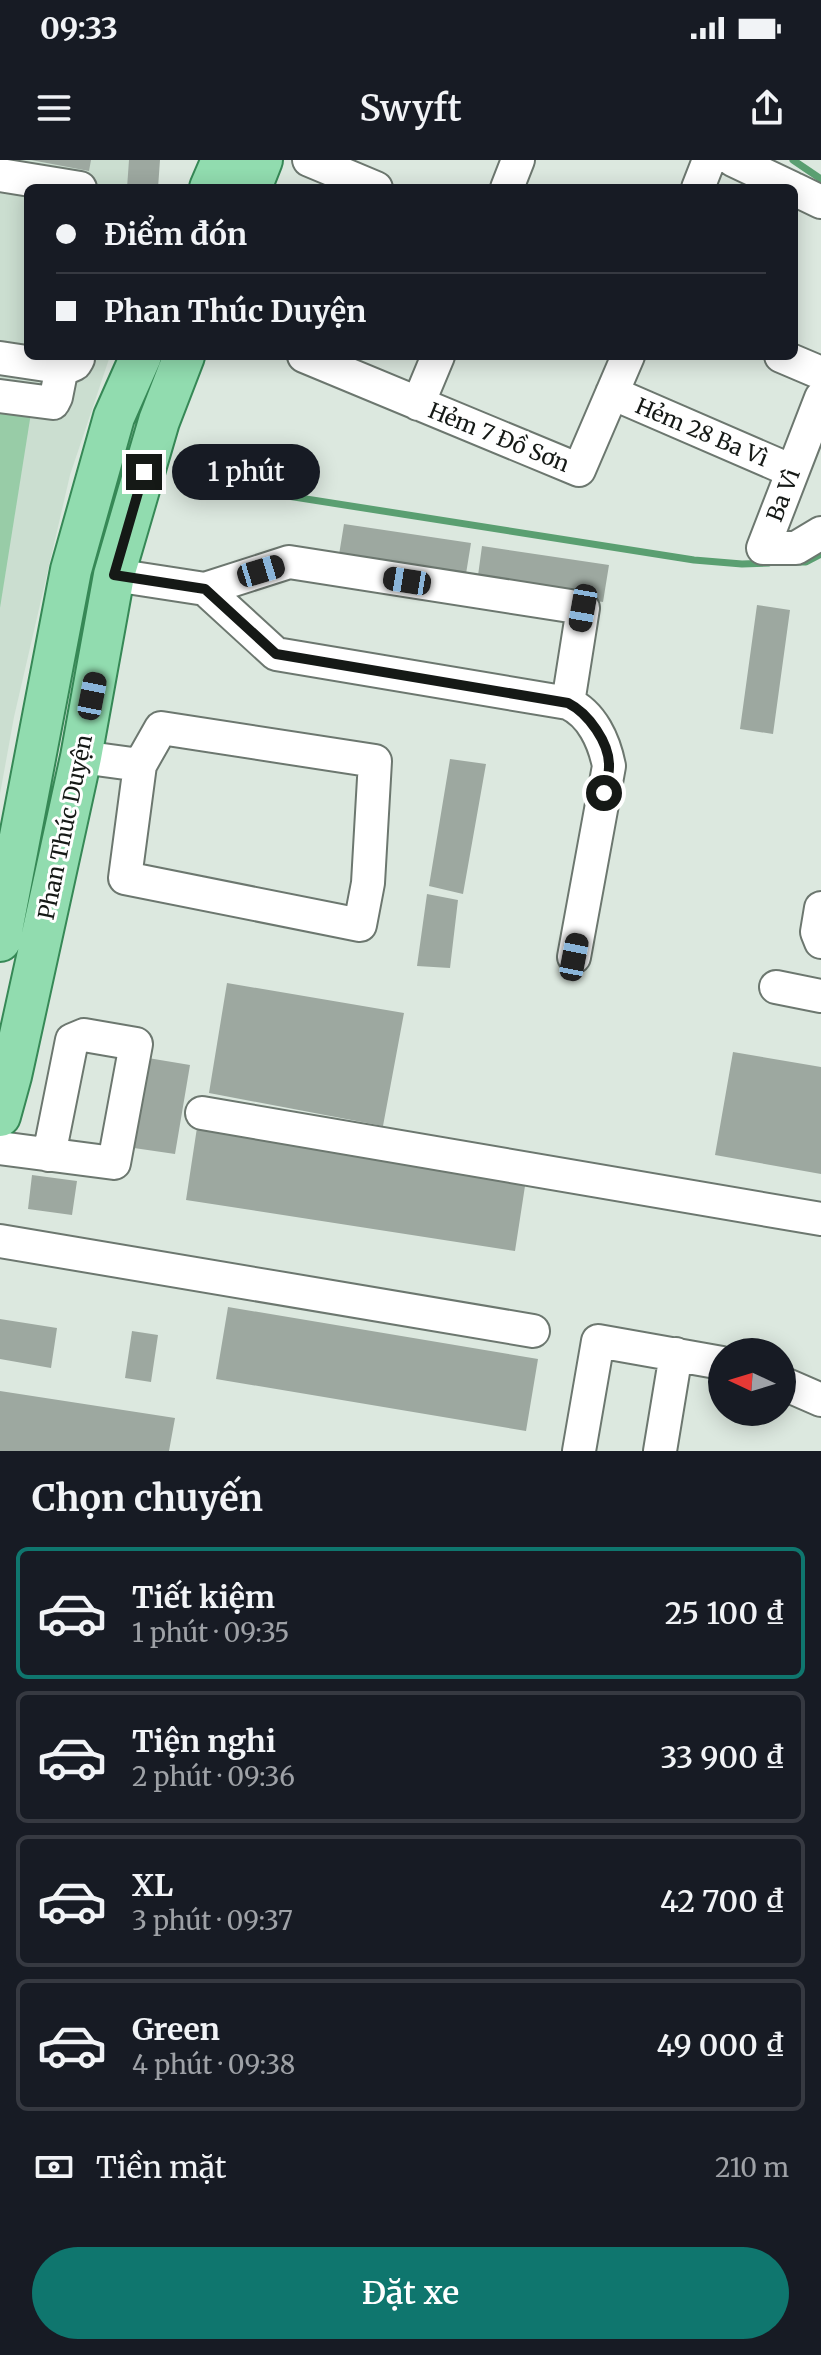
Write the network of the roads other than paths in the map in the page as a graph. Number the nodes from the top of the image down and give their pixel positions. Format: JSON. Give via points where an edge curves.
{"nodes":[{"id":1,"x":222,"y":160,"type":"edge"},
{"id":2,"x":262,"y":160,"type":"edge"},
{"id":3,"x":309,"y":160,"type":"edge"},
{"id":4,"x":518,"y":160,"type":"edge"},
{"id":5,"x":709,"y":160,"type":"edge"},
{"id":6,"x":733,"y":160,"type":"edge"},
{"id":7,"x":0,"y":175,"type":"edge"},
{"id":8,"x":55,"y":184,"type":"edge"},
{"id":9,"x":212,"y":184,"type":"edge"},
{"id":10,"x":253,"y":184,"type":"edge"},
{"id":11,"x":366,"y":184,"type":"edge"},
{"id":12,"x":509,"y":184,"type":"edge"},
{"id":13,"x":700,"y":184,"type":"edge"},
{"id":14,"x":784,"y":184,"type":"edge"},
{"id":15,"x":798,"y":190,"type":"edge"},
{"id":16,"x":821,"y":202,"type":"edge"},
{"id":17,"x":0,"y":358,"type":"edge"},
{"id":18,"x":24,"y":359,"type":"edge"},
{"id":19,"x":47,"y":360,"type":"edge"},
{"id":20,"x":139,"y":360,"type":"edge"},
{"id":21,"x":182,"y":360,"type":"edge"},
{"id":22,"x":314,"y":360,"type":"edge"},
{"id":23,"x":436,"y":360,"type":"edge"},
{"id":24,"x":626,"y":360,"type":"edge"},
{"id":25,"x":790,"y":360,"type":"edge"},
{"id":26,"x":70,"y":361,"type":"edge"},
{"id":27,"x":821,"y":373,"type":"edge"},
{"id":28,"x":612,"y":393,"type":"junction"},
{"id":29,"x":0,"y":396,"type":"edge"},
{"id":30,"x":821,"y":398,"type":"edge"},
{"id":31,"x":418,"y":404,"type":"junction"},
{"id":32,"x":792,"y":471,"type":"junction"},
{"id":33,"x":821,"y":533,"type":"edge"},
{"id":34,"x":114,"y":575,"type":"junction"},
{"id":35,"x":205,"y":589,"type":"junction"},
{"id":36,"x":568,"y":703,"type":"junction"},
{"id":37,"x":81,"y":757,"type":"junction"},
{"id":38,"x":140,"y":765,"type":"junction"},
{"id":39,"x":8,"y":848,"type":"edge"},
{"id":40,"x":821,"y":908,"type":"edge"},
{"id":41,"x":0,"y":941,"type":"edge"},
{"id":42,"x":821,"y":942,"type":"edge"},
{"id":43,"x":574,"y":957,"type":"dead end"},
{"id":44,"x":776,"y":987,"type":"dead end"},
{"id":45,"x":821,"y":996,"type":"edge"},
{"id":46,"x":6,"y":1075,"type":"edge"},
{"id":47,"x":202,"y":1113,"type":"dead end"},
{"id":48,"x":0,"y":1116,"type":"edge"},
{"id":49,"x":0,"y":1148,"type":"edge"},
{"id":50,"x":49,"y":1155,"type":"dead end"},
{"id":51,"x":821,"y":1219,"type":"edge"},
{"id":52,"x":0,"y":1241,"type":"edge"},
{"id":53,"x":533,"y":1331,"type":"dead end"},
{"id":54,"x":676,"y":1354,"type":"junction"},
{"id":55,"x":708,"y":1360,"type":"edge"},
{"id":56,"x":796,"y":1389,"type":"edge"},
{"id":57,"x":821,"y":1400,"type":"edge"},
{"id":58,"x":579,"y":1451,"type":"edge"},
{"id":59,"x":660,"y":1451,"type":"edge"}],
"edges":[{"from":1,"to":9,"type":"main road"},
{"from":2,"to":10,"type":"main road"},
{"from":3,"to":11,"type":"street"},
{"from":4,"to":12,"type":"street"},
{"from":5,"to":13,"type":"street"},
{"from":6,"to":14,"type":"street"},
{"from":7,"to":8,"type":"street"},
{"from":15,"to":16,"type":"street"},
{"from":17,"to":18,"type":"street"},
{"from":19,"to":26,"type":"street"},
{"from":20,"to":39,"type":"main road","name":"Phan Thúc Duyện","via":[[114,417],[71,570]]},
{"from":21,"to":34,"type":"main road","name":"Phan Thúc Duyện"},
{"from":22,"to":31,"type":"street","name":"Hẻm 7 Đồ Sơn"},
{"from":23,"to":31,"type":"street"},
{"from":24,"to":28,"type":"street"},
{"from":25,"to":27,"type":"street"},
{"from":26,"to":29,"type":"street","via":[[53,403]]},
{"from":28,"to":31,"type":"street","name":"Hẻm 7 Đồ Sơn","via":[[579,470]]},
{"from":28,"to":32,"type":"street","name":"Hẻm 28 Ba Vì"},
{"from":30,"to":32,"type":"street","name":"Ba Vì"},
{"from":32,"to":33,"type":"street","name":"Ba Vì","via":[[763,548],[796,548]]},
{"from":34,"to":35,"type":"street"},
{"from":34,"to":37,"type":"main road","name":"Phan Thúc Duyện"},
{"from":35,"to":36,"type":"street","via":[[276,654]]},
{"from":35,"to":36,"type":"street","via":[[289,562],[583,608]]},
{"from":36,"to":43,"type":"street","via":[[589,720],[609,766]]},
{"from":37,"to":38,"type":"street"},
{"from":37,"to":46,"type":"main road","name":"Phan Thúc Duyện"},
{"from":38,"to":38,"type":"street","via":[[161,728],[375,761],[368,883],[360,925],[125,878]]},
{"from":39,"to":41,"type":"main road","name":"Phan Thúc Duyện"},
{"from":40,"to":42,"type":"street"},
{"from":44,"to":45,"type":"street"},
{"from":46,"to":48,"type":"main road","name":"Phan Thúc Duyện"},
{"from":47,"to":51,"type":"street"},
{"from":49,"to":50,"type":"street"},
{"from":52,"to":53,"type":"street"},
{"from":54,"to":55,"type":"street"},
{"from":54,"to":58,"type":"street","via":[[598,1341]]},
{"from":54,"to":59,"type":"street"},
{"from":56,"to":57,"type":"street"}]}
